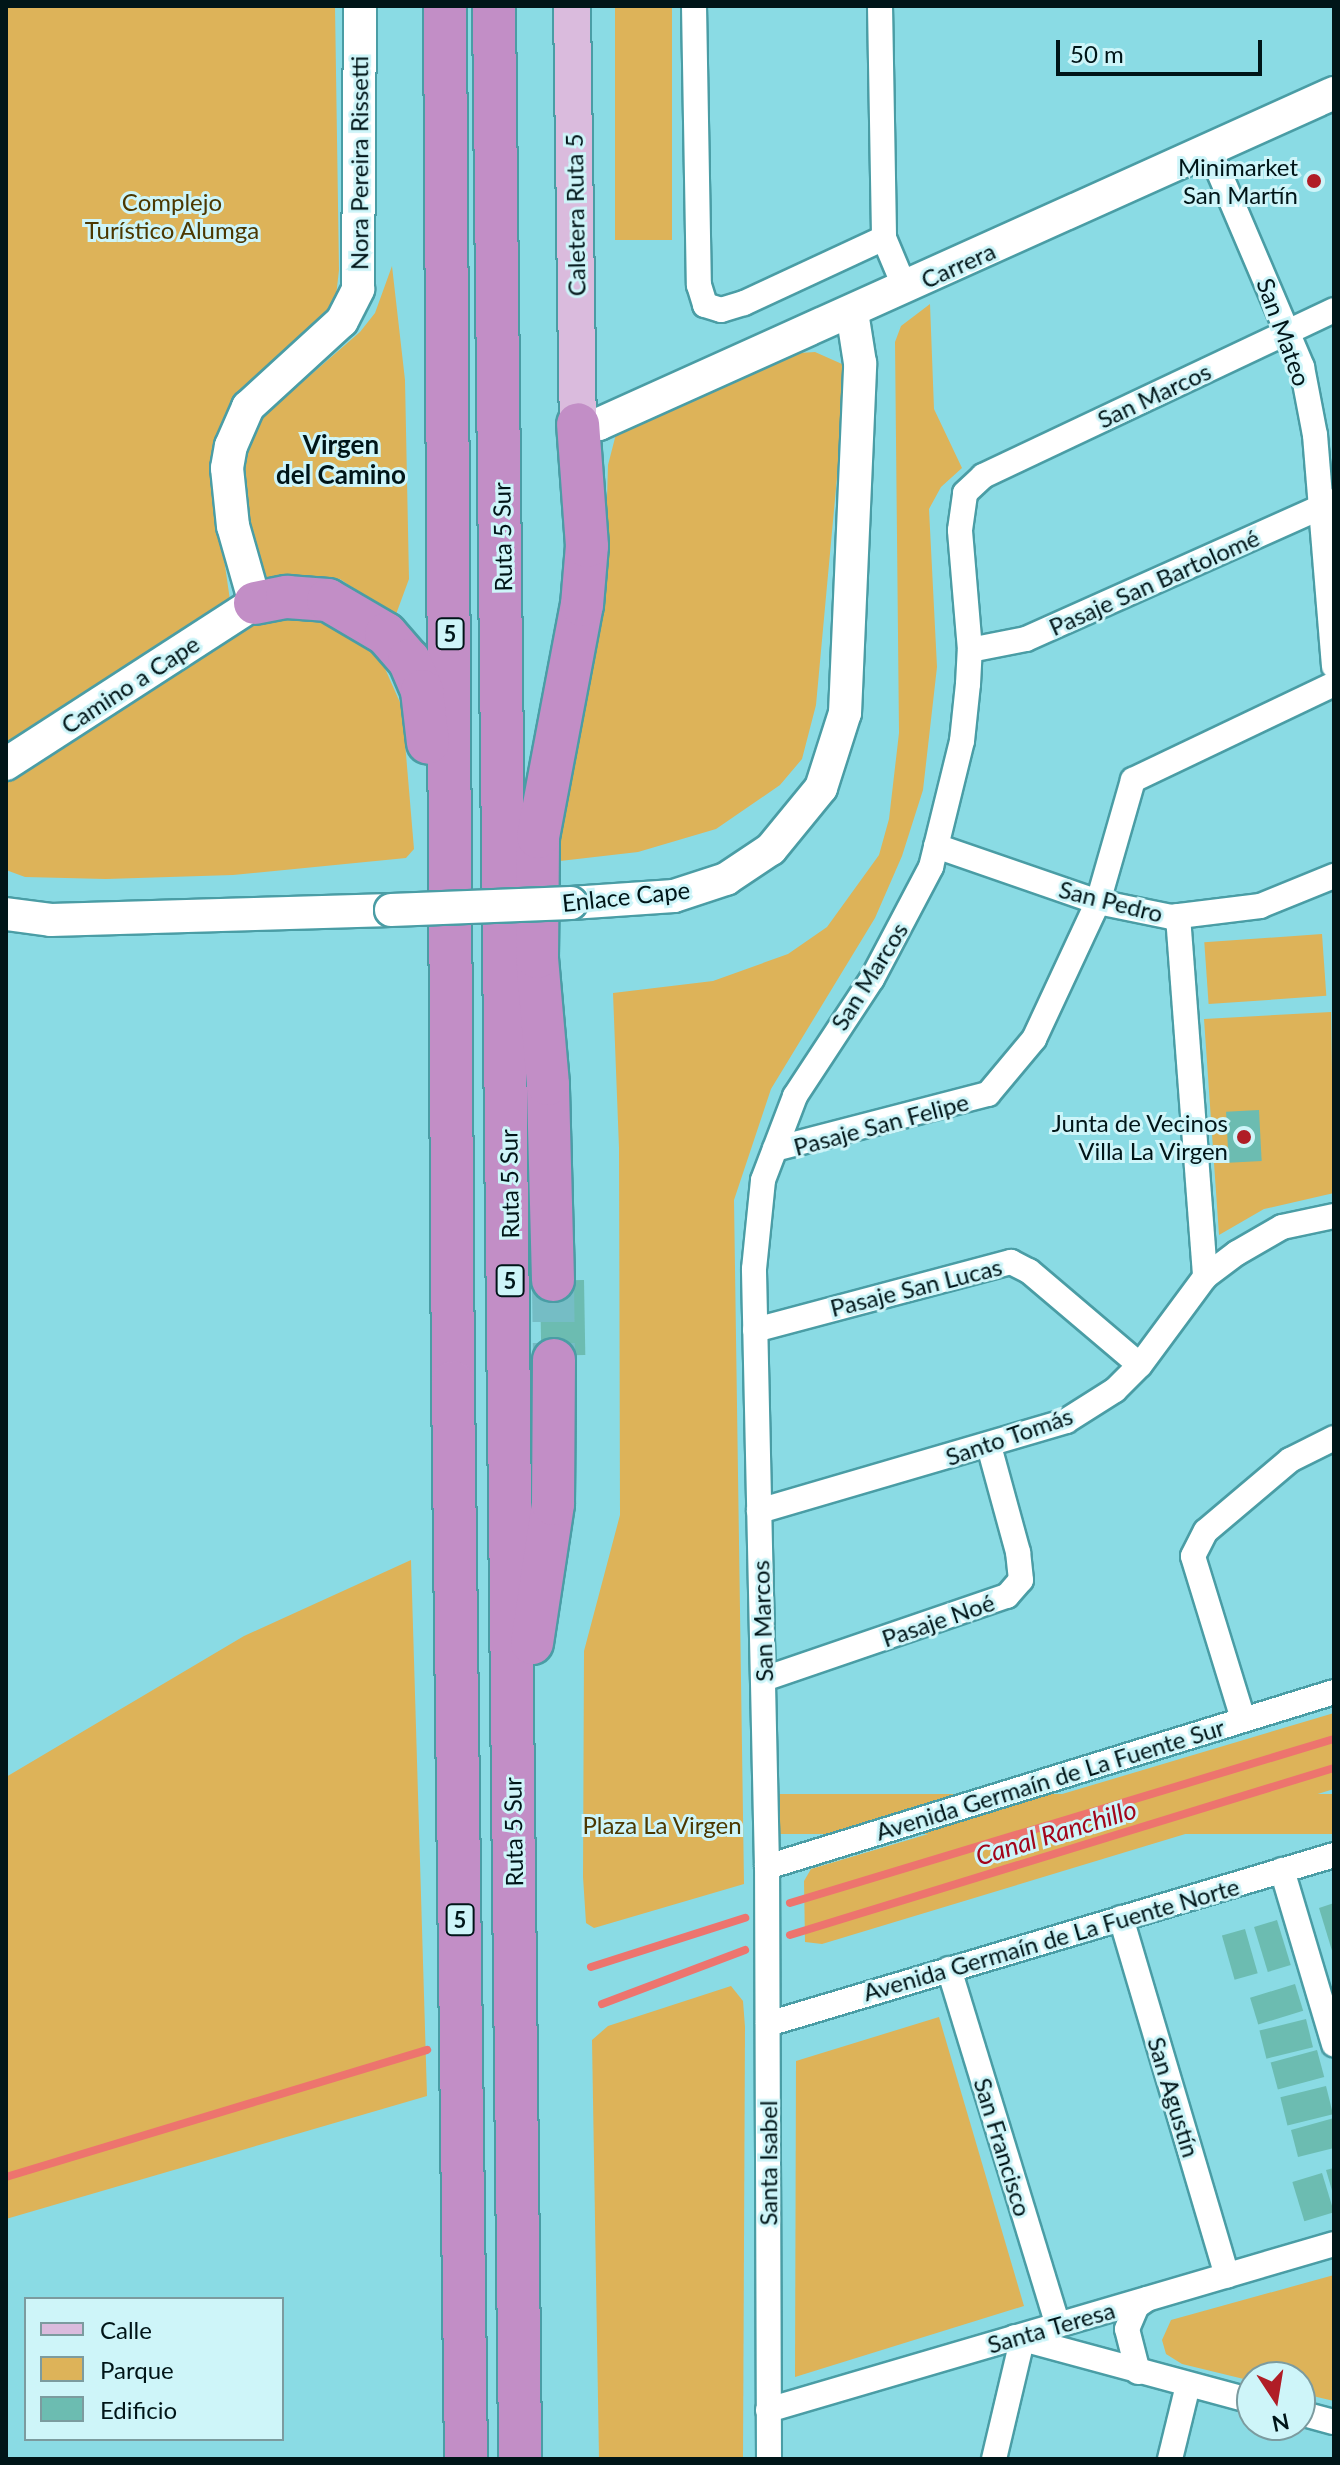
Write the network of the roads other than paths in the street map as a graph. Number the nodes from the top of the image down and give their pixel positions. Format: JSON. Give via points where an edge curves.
{"nodes":[{"id":1,"x":360,"y":6,"type":"edge"},
{"id":2,"x":445,"y":6,"type":"edge"},
{"id":3,"x":494,"y":6,"type":"edge"},
{"id":4,"x":572,"y":6,"type":"edge"},
{"id":5,"x":694,"y":6,"type":"edge"},
{"id":6,"x":880,"y":6,"type":"edge"},
{"id":7,"x":1334,"y":93,"type":"edge"},
{"id":8,"x":1210,"y":151,"type":"junction"},
{"id":9,"x":884,"y":238,"type":"junction"},
{"id":10,"x":905,"y":288,"type":"junction"},
{"id":11,"x":1334,"y":310,"type":"edge"},
{"id":12,"x":852,"y":312,"type":"junction"},
{"id":13,"x":1289,"y":331,"type":"junction"},
{"id":14,"x":578,"y":424,"type":"junction"},
{"id":15,"x":1328,"y":504,"type":"edge"},
{"id":16,"x":255,"y":603,"type":"junction"},
{"id":17,"x":970,"y":650,"type":"junction"},
{"id":18,"x":1334,"y":666,"type":"edge"},
{"id":19,"x":1334,"y":684,"type":"edge"},
{"id":20,"x":6,"y":764,"type":"edge"},
{"id":21,"x":936,"y":846,"type":"junction"},
{"id":22,"x":1334,"y":876,"type":"edge"},
{"id":23,"x":1098,"y":902,"type":"junction"},
{"id":24,"x":6,"y":914,"type":"edge"},
{"id":25,"x":1178,"y":916,"type":"junction"},
{"id":26,"x":452,"y":983,"type":"junction"},
{"id":27,"x":775,"y":1149,"type":"junction"},
{"id":28,"x":1334,"y":1216,"type":"edge"},
{"id":29,"x":1205,"y":1277,"type":"junction"},
{"id":30,"x":553,"y":1280,"type":"tunnel mouth"},
{"id":31,"x":755,"y":1330,"type":"junction"},
{"id":32,"x":554,"y":1360,"type":"tunnel mouth"},
{"id":33,"x":1140,"y":1365,"type":"junction"},
{"id":34,"x":1334,"y":1438,"type":"edge"},
{"id":35,"x":989,"y":1446,"type":"junction"},
{"id":36,"x":759,"y":1511,"type":"junction"},
{"id":37,"x":764,"y":1679,"type":"junction"},
{"id":38,"x":1334,"y":1692,"type":"edge"},
{"id":39,"x":1243,"y":1719,"type":"junction"},
{"id":40,"x":512,"y":1787,"type":"junction"},
{"id":41,"x":1334,"y":1855,"type":"edge"},
{"id":42,"x":767,"y":1867,"type":"junction"},
{"id":43,"x":1282,"y":1870,"type":"junction"},
{"id":44,"x":1121,"y":1918,"type":"junction"},
{"id":45,"x":949,"y":1969,"type":"junction"},
{"id":46,"x":768,"y":2024,"type":"junction"},
{"id":47,"x":1334,"y":2044,"type":"edge"},
{"id":48,"x":1334,"y":2244,"type":"edge"},
{"id":49,"x":1227,"y":2276,"type":"junction"},
{"id":50,"x":1147,"y":2299,"type":"junction"},
{"id":51,"x":1058,"y":2325,"type":"junction"},
{"id":52,"x":1019,"y":2339,"type":"junction"},
{"id":53,"x":1138,"y":2372,"type":"junction"},
{"id":54,"x":1188,"y":2385,"type":"junction"},
{"id":55,"x":1236,"y":2397,"type":"edge"},
{"id":56,"x":768,"y":2410,"type":"junction"},
{"id":57,"x":466,"y":2459,"type":"edge"},
{"id":58,"x":520,"y":2459,"type":"edge"},
{"id":59,"x":769,"y":2459,"type":"edge"},
{"id":60,"x":994,"y":2459,"type":"edge"},
{"id":61,"x":1170,"y":2459,"type":"edge"}],
"edges":[{"from":1,"to":16,"type":"street","name":"Nora Pereira Rissetti","via":[[358,289],[342,321],[248,407],[229,457],[233,526]]},
{"from":2,"to":26,"type":"highway","number":"5"},
{"from":3,"to":40,"type":"highway","name":"Ruta 5 Sur","number":"5"},
{"from":4,"to":14,"type":"main road","name":"Caletera Ruta 5"},
{"from":5,"to":9,"type":"street","via":[[699,285],[705,305],[721,310],[744,303]]},
{"from":6,"to":9,"type":"street"},
{"from":7,"to":8,"type":"street","name":"Carrera"},
{"from":8,"to":10,"type":"street","name":"Carrera"},
{"from":8,"to":13,"type":"street","name":"San Mateo"},
{"from":9,"to":10,"type":"street"},
{"from":10,"to":12,"type":"street","name":"Carrera"},
{"from":11,"to":13,"type":"street","name":"San Marcos"},
{"from":12,"to":14,"type":"street","name":"Carrera","via":[[599,424]]},
{"from":12,"to":24,"type":"street","name":"Enlace Cape","bridge":true,"via":[[860,363],[845,713],[821,788],[771,849],[726,879],[674,896],[51,920]]},
{"from":13,"to":15,"type":"street","name":"San Mateo"},
{"from":13,"to":17,"type":"street","name":"San Marcos","via":[[973,483],[965,493],[960,530]]},
{"from":14,"to":30,"type":"highway","via":[[587,546],[582,605],[543,790],[536,891]]},
{"from":15,"to":17,"type":"street","name":"Pasaje San Bartolomé","via":[[1026,639]]},
{"from":15,"to":18,"type":"street","name":"San Mateo"},
{"from":16,"to":20,"type":"street","name":"Camino a Cape"},
{"from":16,"to":26,"type":"highway","via":[[287,597],[328,600],[386,634],[409,660],[426,713],[434,902]]},
{"from":17,"to":21,"type":"street","name":"San Marcos","via":[[962,741]]},
{"from":19,"to":23,"type":"street","name":"Pasaje San Felipe","via":[[1133,780]]},
{"from":21,"to":23,"type":"street","name":"San Pedro"},
{"from":21,"to":27,"type":"street","name":"San Marcos","via":[[921,889],[795,1096]]},
{"from":22,"to":25,"type":"street","name":"San Pedro","via":[[1260,906]]},
{"from":23,"to":25,"type":"street","name":"San Pedro"},
{"from":23,"to":27,"type":"street","name":"Pasaje San Felipe","via":[[1034,1039],[988,1094]]},
{"from":25,"to":29,"type":"street"},
{"from":26,"to":57,"type":"highway","number":"5"},
{"from":27,"to":31,"type":"street","name":"San Marcos","via":[[763,1180],[755,1236]]},
{"from":28,"to":29,"type":"street","name":"Santo Tomás","via":[[1282,1227]]},
{"from":29,"to":33,"type":"street","name":"Santo Tomás"},
{"from":31,"to":33,"type":"street","name":"Pasaje San Lucas","via":[[1011,1262],[1029,1271]]},
{"from":31,"to":36,"type":"street","name":"San Marcos"},
{"from":32,"to":40,"type":"highway","via":[[553,1504]]},
{"from":33,"to":35,"type":"street","name":"Santo Tomás","via":[[1115,1390],[1066,1421]]},
{"from":34,"to":39,"type":"street","via":[[1290,1460],[1206,1531],[1193,1556]]},
{"from":35,"to":36,"type":"street","name":"Santo Tomás"},
{"from":35,"to":37,"type":"street","name":"Pasaje Noé","via":[[1018,1552],[1021,1580],[1007,1596]]},
{"from":36,"to":37,"type":"street","name":"San Marcos"},
{"from":37,"to":42,"type":"street","name":"San Marcos"},
{"from":38,"to":39,"type":"street","name":"Avenida Germaín de La Fuente Sur"},
{"from":39,"to":42,"type":"street","name":"Avenida Germaín de La Fuente Sur"},
{"from":40,"to":58,"type":"highway","name":"Ruta 5 Sur","number":"5"},
{"from":41,"to":43,"type":"street","name":"Avenida Germaín de La Fuente Norte"},
{"from":42,"to":46,"type":"street","name":"Santa Isabel"},
{"from":43,"to":44,"type":"street","name":"Avenida Germaín de La Fuente Norte"},
{"from":43,"to":47,"type":"street"},
{"from":44,"to":45,"type":"street","name":"Avenida Germaín de La Fuente Norte"},
{"from":44,"to":49,"type":"street","name":"San Agustín"},
{"from":45,"to":46,"type":"street","name":"Avenida Germaín de La Fuente Norte"},
{"from":45,"to":51,"type":"street","name":"San Francisco"},
{"from":46,"to":56,"type":"street","name":"Santa Isabel"},
{"from":48,"to":49,"type":"street","name":"Santa Teresa"},
{"from":49,"to":50,"type":"street","name":"Santa Teresa"},
{"from":50,"to":51,"type":"street","name":"Santa Teresa"},
{"from":50,"to":53,"type":"street","via":[[1137,2306],[1127,2329]]},
{"from":51,"to":52,"type":"street","name":"Santa Teresa"},
{"from":52,"to":53,"type":"street"},
{"from":52,"to":56,"type":"street","name":"Santa Teresa"},
{"from":52,"to":60,"type":"street"},
{"from":53,"to":54,"type":"street"},
{"from":54,"to":55,"type":"street"},
{"from":54,"to":61,"type":"street"},
{"from":56,"to":59,"type":"street","name":"Santa Isabel"}]}
